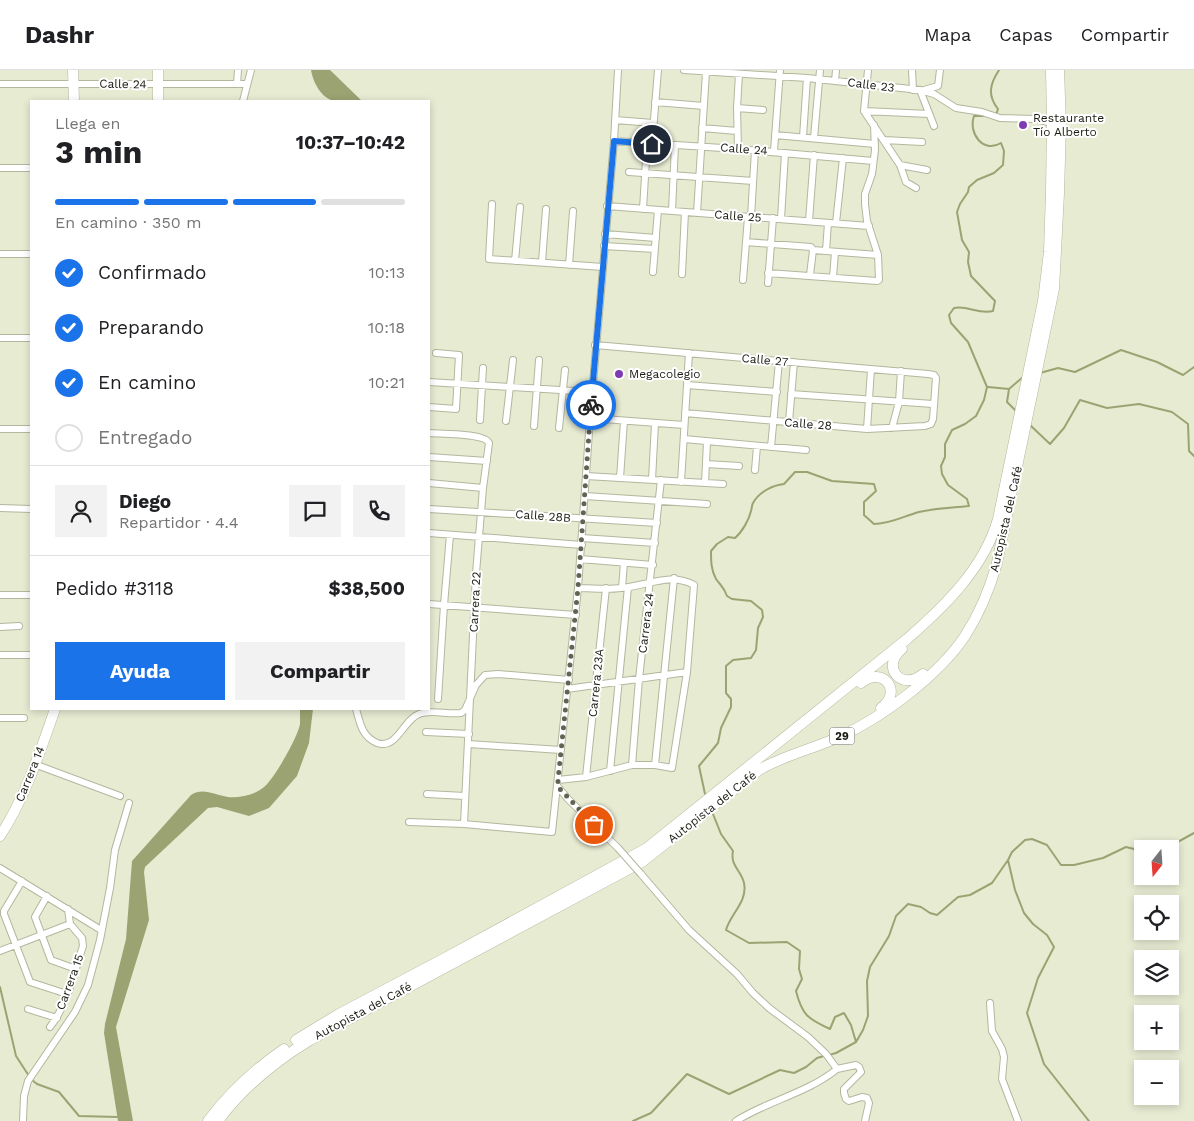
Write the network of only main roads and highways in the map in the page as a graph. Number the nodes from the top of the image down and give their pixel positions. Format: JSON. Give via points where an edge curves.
{"nodes":[{"id":1,"x":73,"y":70,"type":"edge"},
{"id":2,"x":158,"y":70,"type":"edge"},
{"id":3,"x":1051,"y":70,"type":"edge"},
{"id":4,"x":1059,"y":70,"type":"edge"},
{"id":5,"x":74,"y":100,"type":"edge"},
{"id":6,"x":158,"y":100,"type":"edge"},
{"id":7,"x":968,"y":577,"type":"junction"},
{"id":8,"x":989,"y":588,"type":"junction"},
{"id":9,"x":55,"y":710,"type":"edge"},
{"id":10,"x":789,"y":735,"type":"junction"},
{"id":11,"x":797,"y":754,"type":"junction"},
{"id":12,"x":0,"y":836,"type":"edge"},
{"id":13,"x":208,"y":1121,"type":"edge"},
{"id":14,"x":218,"y":1121,"type":"edge"}],
"edges":[{"from":1,"to":5,"type":"main road"},
{"from":2,"to":6,"type":"main road"},
{"from":3,"to":7,"type":"main road","name":"Autopista del Café","via":[[1049,252],[1043,301],[998,519],[986,552]]},
{"from":4,"to":8,"type":"main road","name":"Autopista del Café","number":"29","via":[[1060,183],[1054,289],[1001,550]]},
{"from":7,"to":8,"type":"main road","via":[[926,629],[895,657],[892,668],[899,677],[914,680],[940,658],[960,635]]},
{"from":7,"to":10,"type":"main road","name":"Autopista del Café","via":[[913,634]]},
{"from":8,"to":11,"type":"main road","name":"Autopista del Café","number":"29","via":[[960,643],[913,689],[864,726]]},
{"from":9,"to":12,"type":"main road","name":"Carrera 14","via":[[18,805]]},
{"from":10,"to":11,"type":"main road","via":[[869,677],[880,677],[890,688],[889,701],[876,712]]},
{"from":10,"to":13,"type":"main road","name":"Autopista del Café","via":[[636,855],[297,1039],[254,1071]]},
{"from":11,"to":14,"type":"main road","name":"Autopista del Café","number":"29","via":[[768,764],[749,777],[642,862],[310,1040],[254,1081]]}]}
